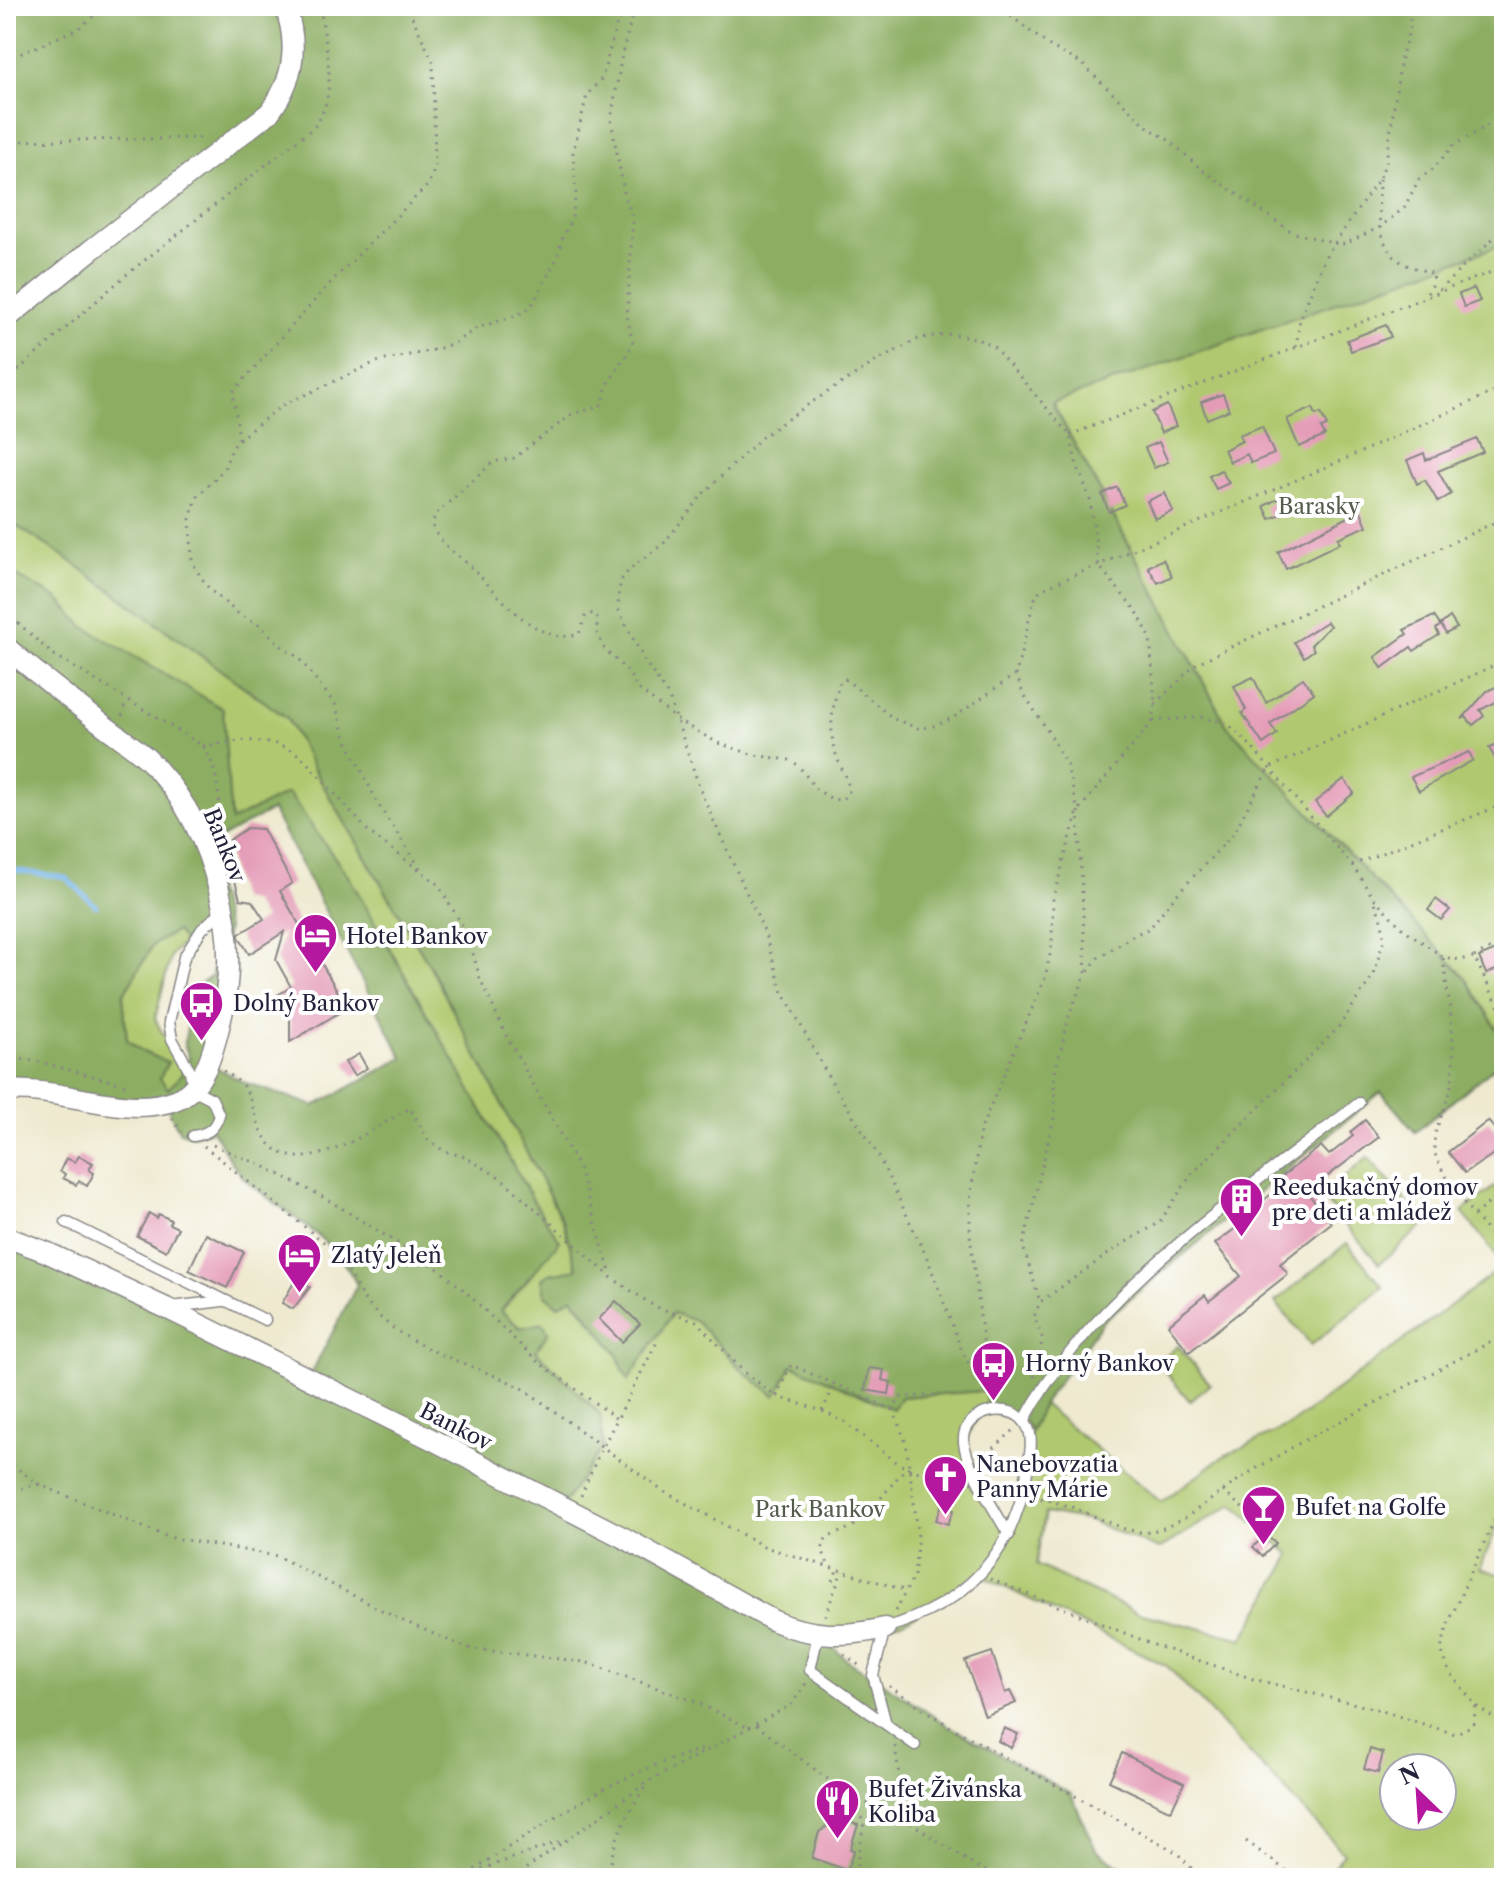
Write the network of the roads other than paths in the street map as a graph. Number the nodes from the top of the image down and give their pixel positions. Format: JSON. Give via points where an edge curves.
{"nodes":[{"id":1,"x":285,"y":6,"type":"edge"},
{"id":2,"x":6,"y":319,"type":"edge"},
{"id":3,"x":6,"y":647,"type":"edge"},
{"id":4,"x":223,"y":909,"type":"junction"},
{"id":5,"x":193,"y":1089,"type":"junction"},
{"id":6,"x":6,"y":1091,"type":"edge"},
{"id":7,"x":1359,"y":1103,"type":"dead end"},
{"id":8,"x":198,"y":1136,"type":"road end"},
{"id":9,"x":66,"y":1222,"type":"dead end"},
{"id":10,"x":6,"y":1237,"type":"edge"},
{"id":11,"x":225,"y":1300,"type":"junction"},
{"id":12,"x":166,"y":1308,"type":"junction"},
{"id":13,"x":265,"y":1320,"type":"dead end"},
{"id":14,"x":1024,"y":1421,"type":"junction"},
{"id":15,"x":1009,"y":1535,"type":"junction"},
{"id":16,"x":885,"y":1628,"type":"junction"},
{"id":17,"x":818,"y":1634,"type":"junction"},
{"id":18,"x":886,"y":1724,"type":"junction"},
{"id":19,"x":915,"y":1745,"type":"dead end"}],
"edges":[{"from":1,"to":2,"type":"street","via":[[291,71],[284,94],[269,113]]},
{"from":3,"to":4,"type":"street","name":"Bankov","via":[[142,754],[172,788],[204,847]]},
{"from":4,"to":5,"type":"street","name":"Bankov","via":[[229,983],[208,1063]]},
{"from":4,"to":5,"type":"lane","via":[[184,957],[169,1022]]},
{"from":5,"to":6,"type":"street","via":[[171,1101],[141,1106]]},
{"from":5,"to":8,"type":"lane","via":[[212,1099],[219,1115],[212,1129]]},
{"from":7,"to":14,"type":"lane","via":[[1198,1229],[1101,1315]]},
{"from":9,"to":11,"type":"lane"},
{"from":10,"to":12,"type":"street","name":"Bankov"},
{"from":11,"to":12,"type":"lane"},
{"from":11,"to":13,"type":"lane"},
{"from":12,"to":17,"type":"street","name":"Bankov","via":[[626,1539],[748,1609]]},
{"from":14,"to":15,"type":"lane","via":[[1031,1447]]},
{"from":14,"to":15,"type":"lane","via":[[1006,1411],[989,1412],[971,1422],[963,1436],[965,1451]]},
{"from":15,"to":16,"type":"lane","via":[[955,1598]]},
{"from":16,"to":17,"type":"street","name":"Bankov","via":[[843,1636]]},
{"from":16,"to":18,"type":"lane","via":[[873,1675]]},
{"from":17,"to":18,"type":"lane","via":[[810,1670]]},
{"from":18,"to":19,"type":"lane"}]}
